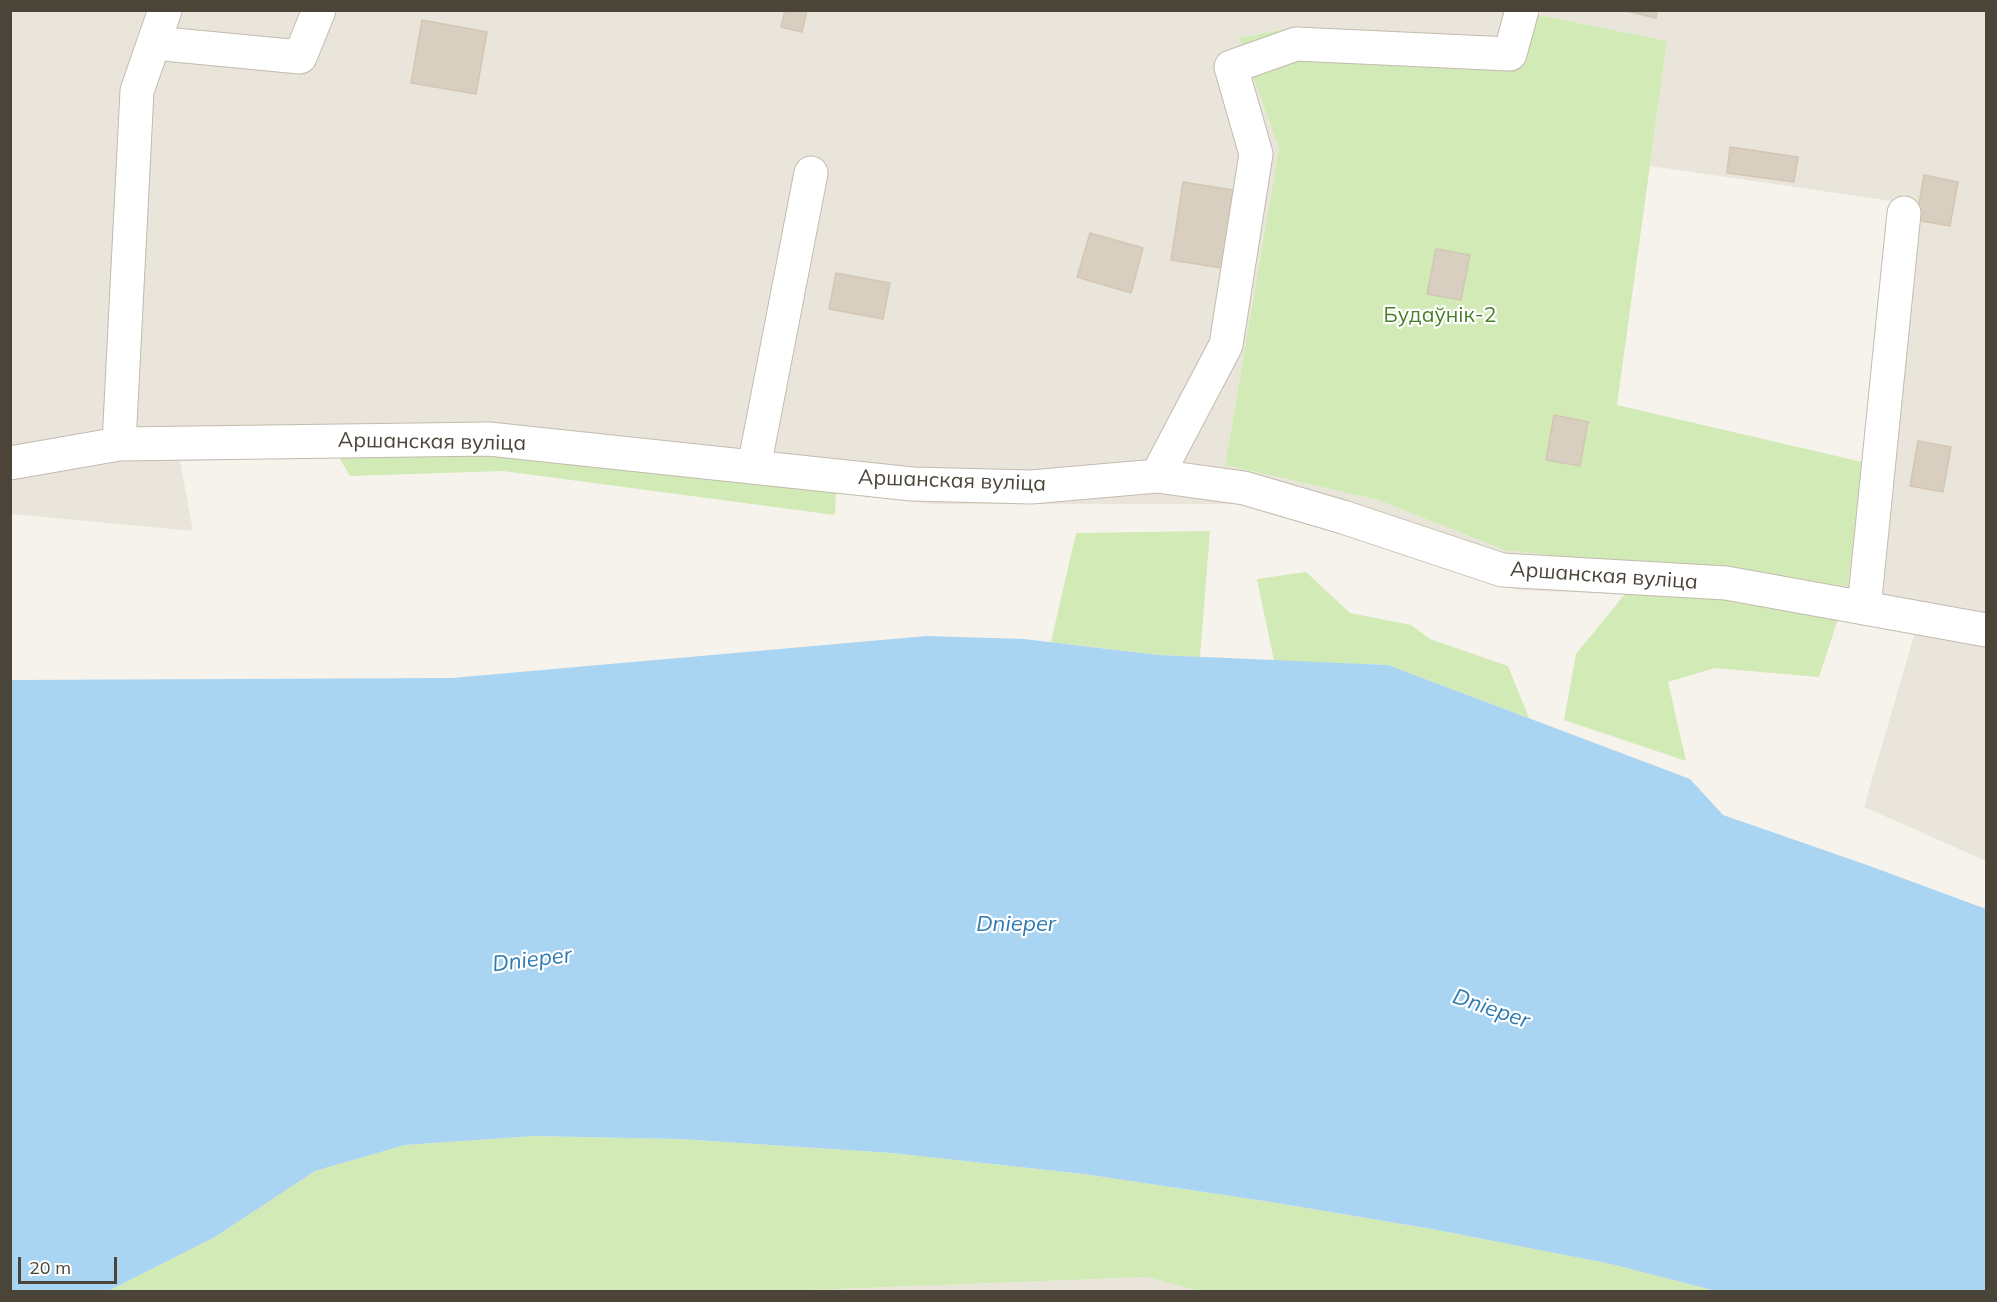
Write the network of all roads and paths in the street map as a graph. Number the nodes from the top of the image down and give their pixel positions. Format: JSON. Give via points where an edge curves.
{"nodes":[{"id":1,"x":165,"y":10,"type":"edge"},
{"id":2,"x":319,"y":10,"type":"edge"},
{"id":3,"x":1522,"y":10,"type":"edge"},
{"id":4,"x":154,"y":43,"type":"junction"},
{"id":5,"x":811,"y":173,"type":"dead end"},
{"id":6,"x":1904,"y":213,"type":"dead end"},
{"id":7,"x":119,"y":444,"type":"junction"},
{"id":8,"x":10,"y":463,"type":"edge"},
{"id":9,"x":754,"y":467,"type":"junction"},
{"id":10,"x":1158,"y":476,"type":"junction"},
{"id":11,"x":1864,"y":608,"type":"junction"},
{"id":12,"x":1986,"y":630,"type":"edge"}],
"edges":[{"from":1,"to":4,"type":"street"},
{"from":2,"to":4,"type":"street","via":[[300,57]]},
{"from":3,"to":10,"type":"street","via":[[1510,54],[1296,44],[1231,67],[1256,154],[1226,345]]},
{"from":4,"to":7,"type":"street","via":[[137,91]]},
{"from":5,"to":9,"type":"street"},
{"from":6,"to":11,"type":"street"},
{"from":7,"to":8,"type":"street","name":"Аршанская вуліца"},
{"from":7,"to":9,"type":"street","name":"Аршанская вуліца","via":[[489,438]]},
{"from":9,"to":10,"type":"street","name":"Аршанская вуліца","via":[[912,484],[1031,487]]},
{"from":10,"to":11,"type":"street","name":"Аршанская вуліца","via":[[1244,488],[1502,570],[1726,583]]},
{"from":11,"to":12,"type":"street","name":"Аршанская вуліца"}]}
